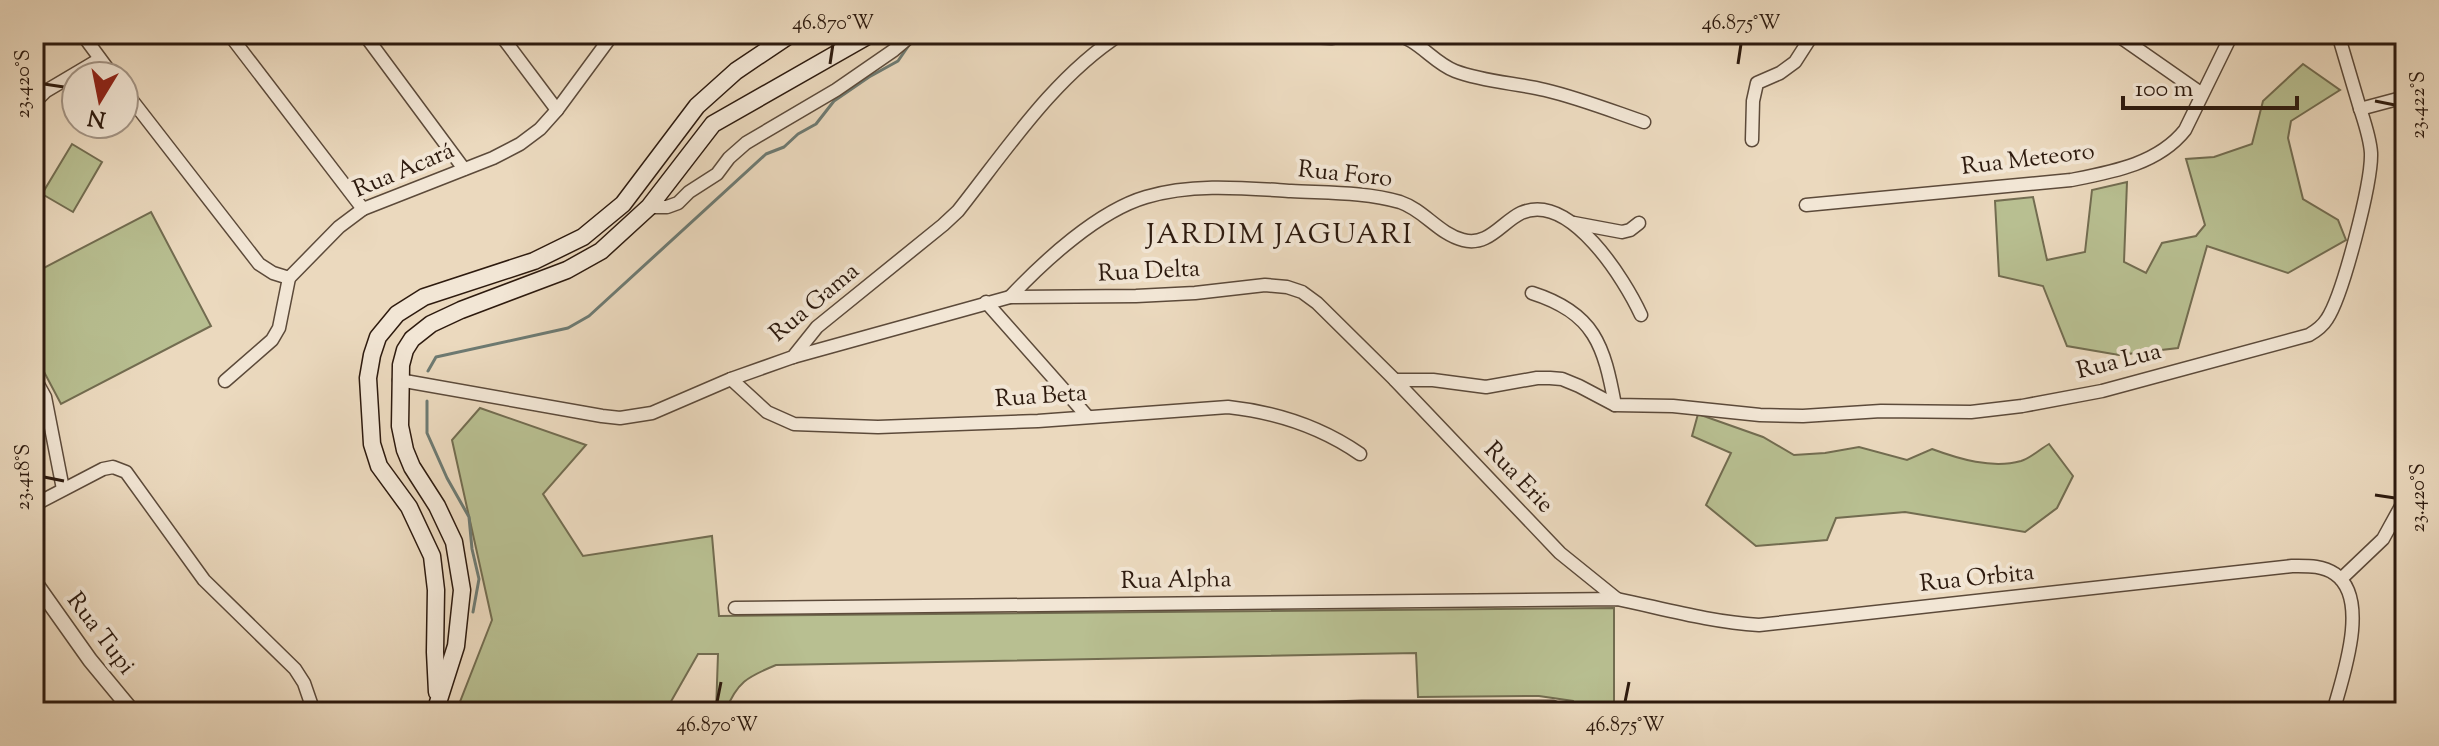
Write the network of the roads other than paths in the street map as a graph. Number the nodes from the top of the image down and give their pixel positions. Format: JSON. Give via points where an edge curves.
{"nodes":[{"id":1,"x":82,"y":34,"type":"edge"},
{"id":2,"x":229,"y":34,"type":"edge"},
{"id":3,"x":364,"y":34,"type":"edge"},
{"id":4,"x":500,"y":34,"type":"edge"},
{"id":5,"x":613,"y":34,"type":"edge"},
{"id":6,"x":791,"y":34,"type":"edge"},
{"id":7,"x":871,"y":34,"type":"edge"},
{"id":8,"x":913,"y":34,"type":"edge"},
{"id":9,"x":1121,"y":34,"type":"edge"},
{"id":10,"x":1249,"y":34,"type":"edge"},
{"id":11,"x":1360,"y":34,"type":"edge"},
{"id":12,"x":1393,"y":34,"type":"edge"},
{"id":13,"x":1814,"y":34,"type":"edge"},
{"id":14,"x":1871,"y":34,"type":"edge"},
{"id":15,"x":2116,"y":34,"type":"edge"},
{"id":16,"x":2232,"y":34,"type":"edge"},
{"id":17,"x":2338,"y":34,"type":"edge"},
{"id":18,"x":774,"y":39,"type":"edge"},
{"id":19,"x":100,"y":59,"type":"joint"},
{"id":20,"x":724,"y":81,"type":"junction"},
{"id":21,"x":2202,"y":94,"type":"junction"},
{"id":22,"x":2405,"y":97,"type":"edge"},
{"id":23,"x":34,"y":103,"type":"edge"},
{"id":24,"x":743,"y":106,"type":"junction"},
{"id":25,"x":2360,"y":109,"type":"junction"},
{"id":26,"x":557,"y":110,"type":"junction"},
{"id":27,"x":140,"y":111,"type":"edge"},
{"id":28,"x":1644,"y":122,"type":"dead end"},
{"id":29,"x":1752,"y":140,"type":"dead end"},
{"id":30,"x":464,"y":169,"type":"junction"},
{"id":31,"x":1806,"y":205,"type":"dead end"},
{"id":32,"x":649,"y":207,"type":"junction"},
{"id":33,"x":363,"y":209,"type":"junction"},
{"id":34,"x":1569,"y":222,"type":"junction"},
{"id":35,"x":1639,"y":223,"type":"dead end"},
{"id":36,"x":289,"y":278,"type":"junction"},
{"id":37,"x":1532,"y":293,"type":"dead end"},
{"id":38,"x":1010,"y":297,"type":"junction"},
{"id":39,"x":986,"y":302,"type":"junction"},
{"id":40,"x":1641,"y":315,"type":"dead end"},
{"id":41,"x":378,"y":337,"type":"junction"},
{"id":42,"x":405,"y":350,"type":"junction"},
{"id":43,"x":793,"y":357,"type":"junction"},
{"id":44,"x":34,"y":377,"type":"edge"},
{"id":45,"x":731,"y":379,"type":"junction"},
{"id":46,"x":399,"y":380,"type":"junction"},
{"id":47,"x":1395,"y":380,"type":"junction"},
{"id":48,"x":225,"y":381,"type":"dead end"},
{"id":49,"x":1615,"y":405,"type":"junction"},
{"id":50,"x":1087,"y":416,"type":"junction"},
{"id":51,"x":400,"y":426,"type":"junction"},
{"id":52,"x":372,"y":428,"type":"junction"},
{"id":53,"x":1360,"y":454,"type":"dead end"},
{"id":54,"x":63,"y":489,"type":"junction"},
{"id":55,"x":2405,"y":499,"type":"edge"},
{"id":56,"x":34,"y":505,"type":"edge"},
{"id":57,"x":2341,"y":579,"type":"junction"},
{"id":58,"x":34,"y":581,"type":"edge"},
{"id":59,"x":1617,"y":599,"type":"junction"},
{"id":60,"x":735,"y":608,"type":"dead end"},
{"id":61,"x":436,"y":706,"type":"edge"},
{"id":62,"x":1362,"y":709,"type":"edge"},
{"id":63,"x":1464,"y":709,"type":"edge"},
{"id":64,"x":1258,"y":711,"type":"edge"},
{"id":65,"x":133,"y":712,"type":"edge"},
{"id":66,"x":314,"y":712,"type":"edge"},
{"id":67,"x":788,"y":712,"type":"edge"},
{"id":68,"x":885,"y":712,"type":"edge"},
{"id":69,"x":980,"y":712,"type":"edge"},
{"id":70,"x":1093,"y":712,"type":"edge"},
{"id":71,"x":1172,"y":712,"type":"edge"},
{"id":72,"x":1207,"y":712,"type":"edge"},
{"id":73,"x":1564,"y":712,"type":"edge"},
{"id":74,"x":2333,"y":712,"type":"edge"}],
"edges":[{"from":1,"to":19,"type":"street"},
{"from":2,"to":33,"type":"street"},
{"from":3,"to":30,"type":"street"},
{"from":4,"to":26,"type":"street"},
{"from":5,"to":26,"type":"street","name":"Rua Acará"},
{"from":6,"to":18,"type":"main road"},
{"from":7,"to":24,"type":"main road"},
{"from":8,"to":32,"type":"street","via":[[836,90],[746,143],[717,174],[678,203]]},
{"from":9,"to":43,"type":"street","name":"Rua Gama","via":[[1098,49],[1042,105],[958,211],[817,327]]},
{"from":10,"to":11,"type":"street"},
{"from":12,"to":28,"type":"street","via":[[1469,76],[1547,90]]},
{"from":13,"to":14,"type":"street"},
{"from":13,"to":29,"type":"street","via":[[1795,62],[1757,83]]},
{"from":15,"to":21,"type":"street"},
{"from":16,"to":21,"type":"street","name":"Rua Meteoro"},
{"from":17,"to":25,"type":"street","name":"Rua Lua"},
{"from":18,"to":20,"type":"main road"},
{"from":19,"to":23,"type":"street"},
{"from":20,"to":24,"type":"main road","via":[[728,100]]},
{"from":20,"to":41,"type":"main road","via":[[697,106],[623,204],[583,237],[534,261],[424,297],[397,314]]},
{"from":21,"to":31,"type":"street","name":"Rua Meteoro","via":[[2185,130],[2166,150],[2108,172],[2018,187]]},
{"from":22,"to":25,"type":"street"},
{"from":24,"to":32,"type":"main road","via":[[708,129]]},
{"from":25,"to":49,"type":"street","name":"Rua Lua","via":[[2371,151],[2367,189],[2336,300],[2327,319],[2309,335],[2102,391],[1971,412],[1803,416]]},
{"from":26,"to":30,"type":"street","name":"Rua Acará","via":[[520,144]]},
{"from":27,"to":36,"type":"street","via":[[259,264]]},
{"from":30,"to":33,"type":"street","name":"Rua Acará"},
{"from":32,"to":42,"type":"main road","via":[[601,251],[567,270],[431,324]]},
{"from":33,"to":36,"type":"street","name":"Rua Acará"},
{"from":34,"to":35,"type":"street","via":[[1622,232]]},
{"from":34,"to":38,"type":"street","name":"Rua Foro","via":[[1531,210],[1489,236],[1469,241],[1421,212],[1382,198],[1263,189],[1174,191],[1129,203],[1102,219],[1052,256]]},
{"from":34,"to":40,"type":"street","name":"Rua Foro","via":[[1608,261]]},
{"from":36,"to":48,"type":"street","via":[[272,340]]},
{"from":37,"to":49,"type":"street","via":[[1568,309],[1600,343]]},
{"from":38,"to":39,"type":"street","name":"Rua Delta"},
{"from":38,"to":47,"type":"street","name":"Rua Delta","via":[[1287,287],[1317,303]]},
{"from":39,"to":43,"type":"street","name":"Rua Delta"},
{"from":39,"to":50,"type":"street"},
{"from":41,"to":42,"type":"main road","via":[[399,336]]},
{"from":41,"to":52,"type":"main road","via":[[368,378]]},
{"from":42,"to":46,"type":"main road"},
{"from":43,"to":45,"type":"street","name":"Rua Gama"},
{"from":44,"to":54,"type":"street","via":[[45,397]]},
{"from":45,"to":46,"type":"street","name":"Rua Gama","via":[[652,413],[620,418]]},
{"from":45,"to":50,"type":"street","name":"Rua Beta","via":[[767,412],[794,424],[878,427]]},
{"from":46,"to":51,"type":"main road"},
{"from":47,"to":49,"type":"street","via":[[1486,387],[1562,379]]},
{"from":47,"to":59,"type":"street","name":"Rua Erie","via":[[1551,544]]},
{"from":50,"to":53,"type":"street","name":"Rua Beta","via":[[1256,410],[1339,440]]},
{"from":51,"to":52,"type":"main road","via":[[386,435]]},
{"from":51,"to":61,"type":"main road","via":[[412,467],[454,542],[462,590],[456,646]]},
{"from":52,"to":61,"type":"main road","via":[[379,466],[409,507],[432,556]]},
{"from":54,"to":56,"type":"street"},
{"from":54,"to":66,"type":"street","via":[[103,469],[126,472],[204,580],[295,669]]},
{"from":55,"to":57,"type":"street","via":[[2383,539]]},
{"from":57,"to":59,"type":"street","name":"Rua Orbita","via":[[2316,566],[2292,566],[1759,625]]},
{"from":57,"to":74,"type":"street","via":[[2351,600],[2353,633]]},
{"from":58,"to":65,"type":"street","name":"Rua Tupi"},
{"from":59,"to":60,"type":"street","name":"Rua Alpha"},
{"from":62,"to":63,"type":"street"},
{"from":62,"to":64,"type":"street"},
{"from":63,"to":73,"type":"street","via":[[1553,707]]},
{"from":64,"to":72,"type":"street"},
{"from":67,"to":68,"type":"street"},
{"from":68,"to":69,"type":"street"},
{"from":69,"to":70,"type":"street"},
{"from":70,"to":71,"type":"street"}]}
